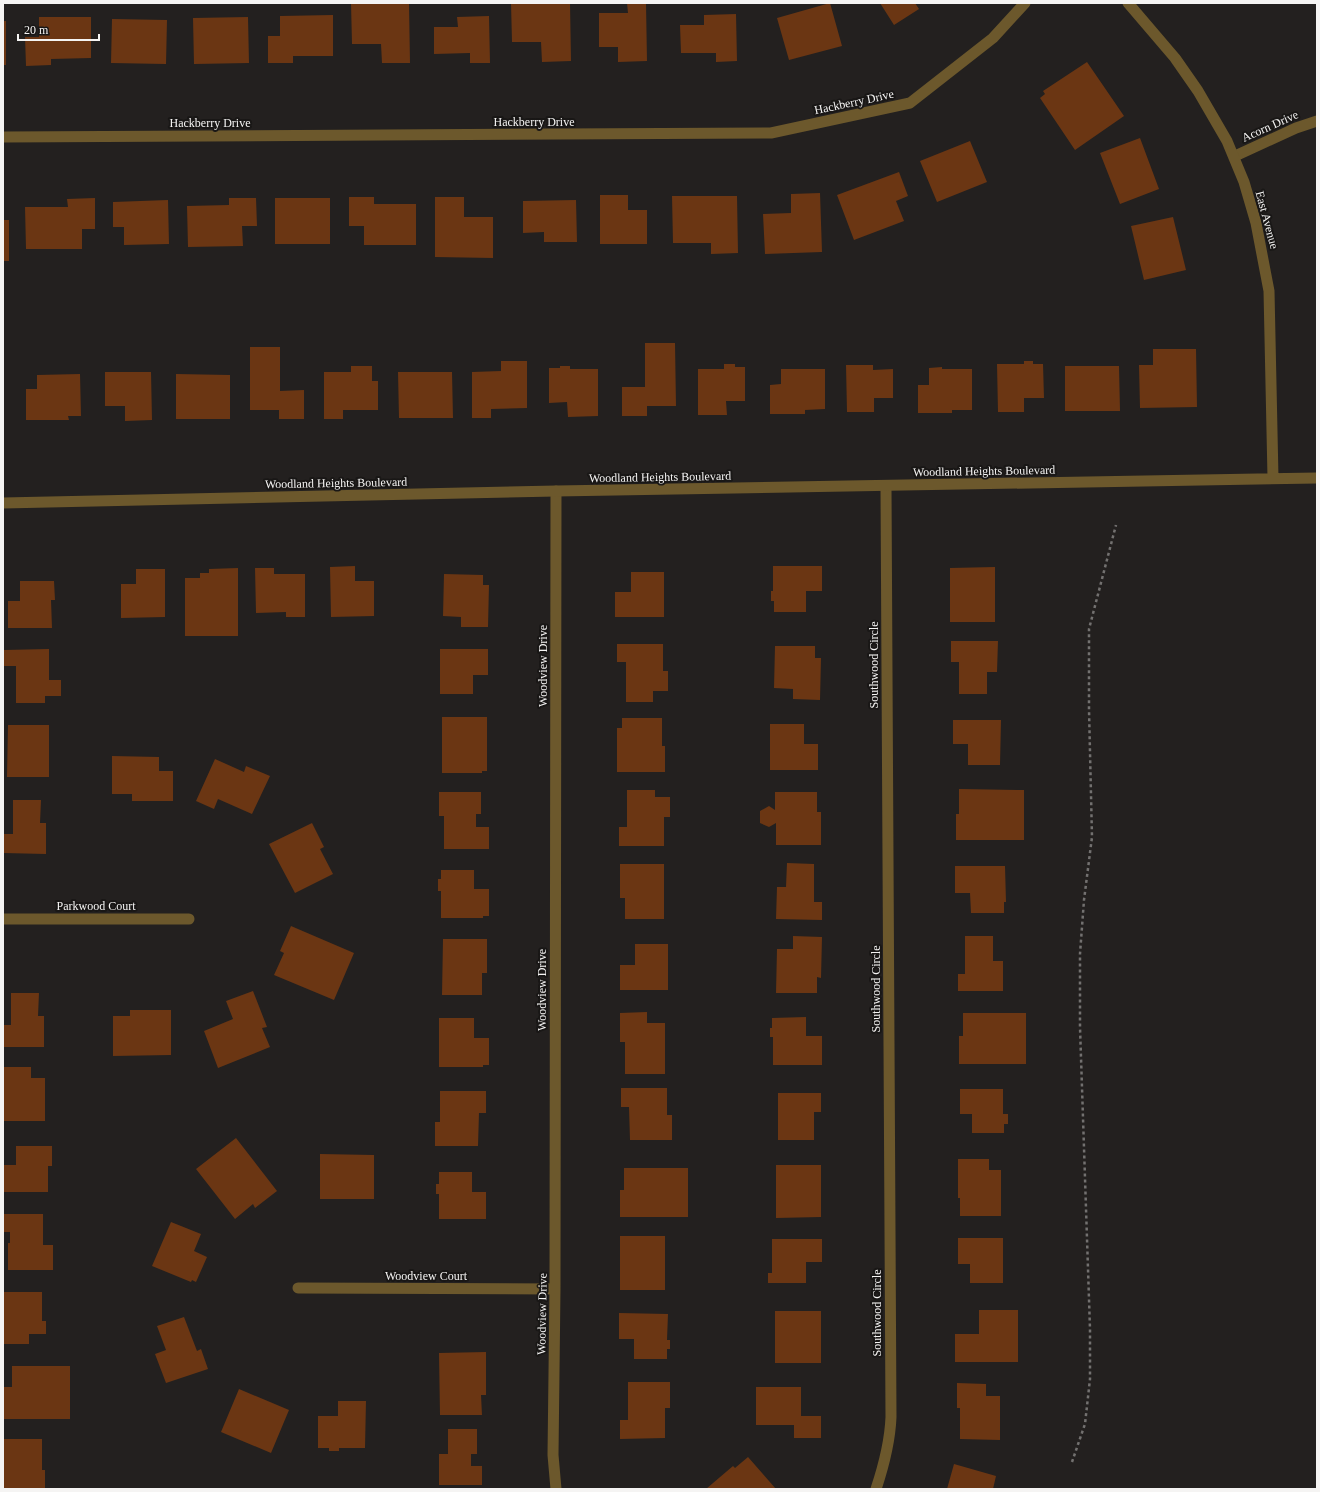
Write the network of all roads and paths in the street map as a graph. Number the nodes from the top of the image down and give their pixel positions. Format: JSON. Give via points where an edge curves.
{"nodes":[{"id":1,"x":1025,"y":3,"type":"edge"},
{"id":2,"x":1128,"y":3,"type":"edge"},
{"id":3,"x":1317,"y":121,"type":"edge"},
{"id":4,"x":3,"y":137,"type":"edge"},
{"id":5,"x":1235,"y":156,"type":"junction"},
{"id":6,"x":1274,"y":478,"type":"junction"},
{"id":7,"x":1317,"y":478,"type":"edge"},
{"id":8,"x":886,"y":486,"type":"junction"},
{"id":9,"x":556,"y":491,"type":"junction"},
{"id":10,"x":3,"y":503,"type":"edge"},
{"id":11,"x":1116,"y":525,"type":"dead end"},
{"id":12,"x":3,"y":919,"type":"edge"},
{"id":13,"x":189,"y":919,"type":"dead end"},
{"id":14,"x":298,"y":1288,"type":"dead end"},
{"id":15,"x":555,"y":1289,"type":"junction"},
{"id":16,"x":1072,"y":1462,"type":"dead end"},
{"id":17,"x":556,"y":1489,"type":"edge"},
{"id":18,"x":876,"y":1489,"type":"edge"}],
"edges":[{"from":1,"to":4,"type":"street","name":"Hackberry Drive","via":[[993,38],[910,103],[771,133]]},
{"from":2,"to":5,"type":"street","name":"East Avenue","via":[[1175,58],[1219,125]]},
{"from":3,"to":5,"type":"street","name":"Acorn Drive"},
{"from":5,"to":6,"type":"street","name":"East Avenue","via":[[1256,223],[1269,292]]},
{"from":6,"to":7,"type":"street","name":"Woodland Heights Boulevard"},
{"from":6,"to":8,"type":"street","name":"Woodland Heights Boulevard"},
{"from":8,"to":9,"type":"street","name":"Woodland Heights Boulevard"},
{"from":8,"to":18,"type":"street","name":"Southwood Circle","via":[[891,1417],[889,1443]]},
{"from":9,"to":10,"type":"street","name":"Woodland Heights Boulevard"},
{"from":9,"to":15,"type":"street","name":"Woodview Drive"},
{"from":11,"to":16,"type":"path","via":[[1089,629],[1092,836],[1080,954],[1080,1027],[1090,1379],[1085,1424]]},
{"from":12,"to":13,"type":"street","name":"Parkwood Court"},
{"from":14,"to":15,"type":"street","name":"Woodview Court"},
{"from":15,"to":17,"type":"street","name":"Woodview Drive","via":[[553,1455]]}]}
